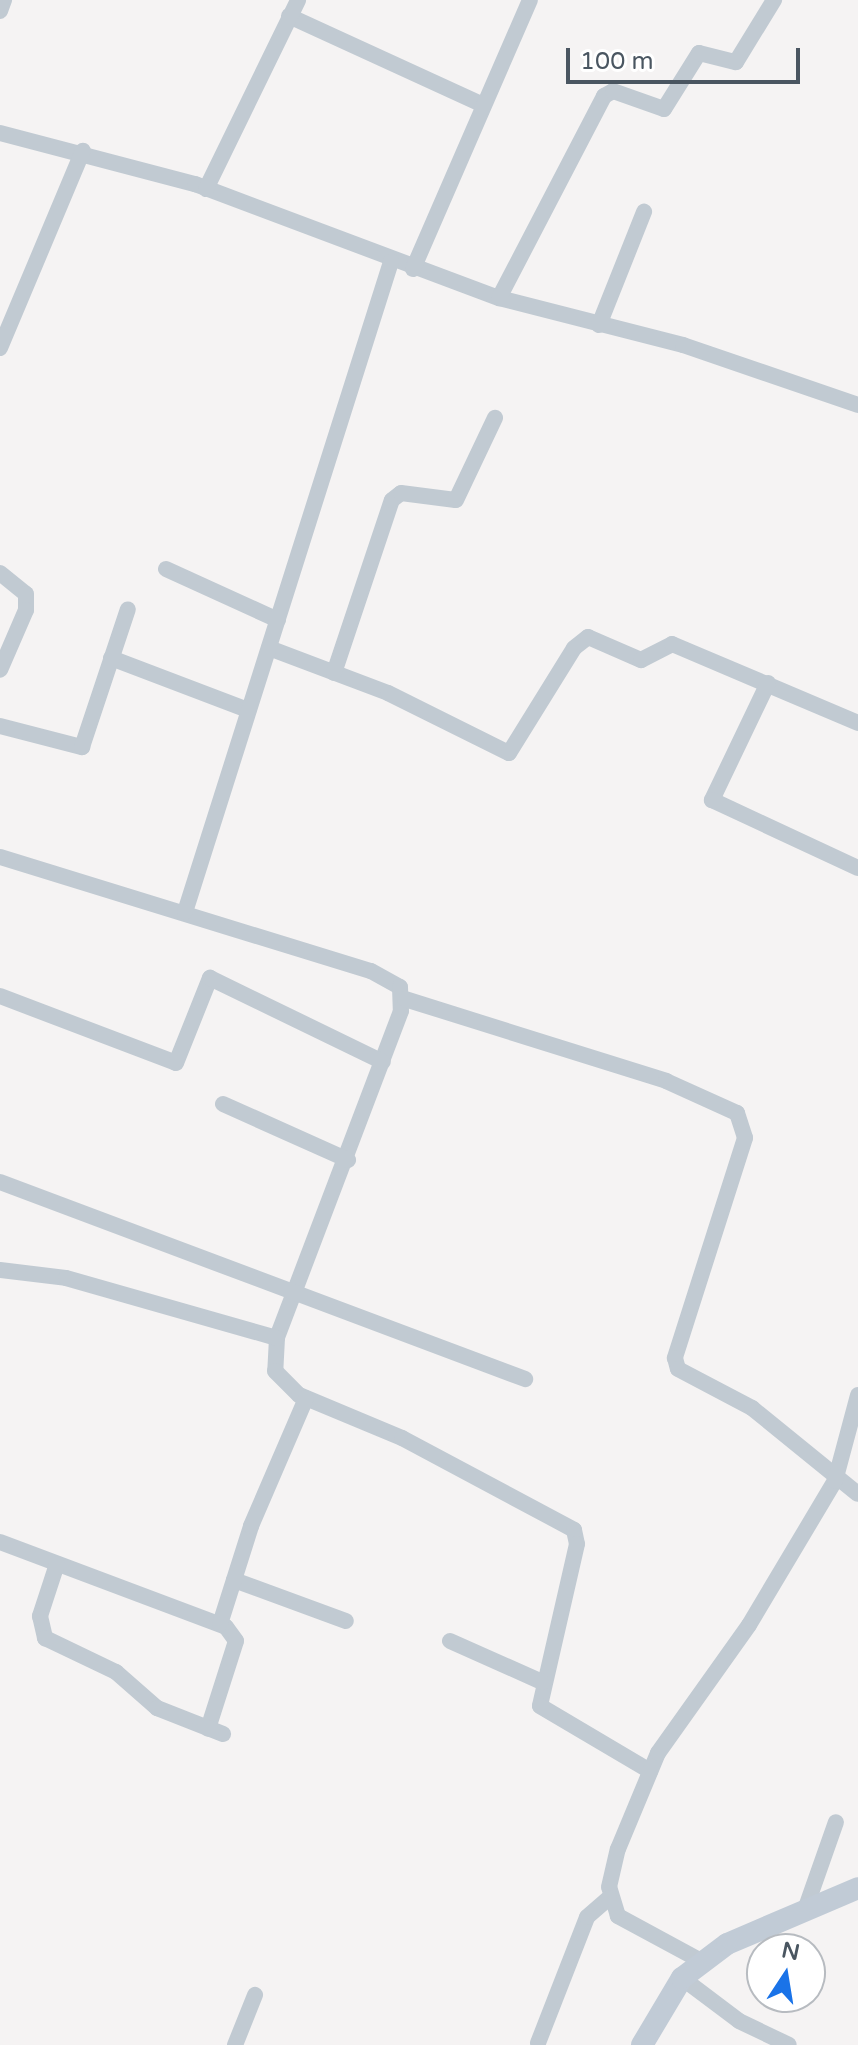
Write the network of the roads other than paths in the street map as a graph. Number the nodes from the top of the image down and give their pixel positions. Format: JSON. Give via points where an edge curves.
{"nodes":[{"id":1,"x":4,"y":0,"type":"edge"},
{"id":2,"x":298,"y":0,"type":"edge"},
{"id":3,"x":530,"y":0,"type":"edge"},
{"id":4,"x":774,"y":0,"type":"edge"},
{"id":5,"x":0,"y":11,"type":"edge"},
{"id":6,"x":289,"y":16,"type":"junction"},
{"id":7,"x":483,"y":105,"type":"junction"},
{"id":8,"x":0,"y":133,"type":"edge"},
{"id":9,"x":83,"y":151,"type":"junction"},
{"id":10,"x":206,"y":189,"type":"junction"},
{"id":11,"x":644,"y":212,"type":"dead end"},
{"id":12,"x":391,"y":262,"type":"junction"},
{"id":13,"x":413,"y":269,"type":"junction"},
{"id":14,"x":499,"y":298,"type":"junction"},
{"id":15,"x":599,"y":325,"type":"junction"},
{"id":16,"x":0,"y":348,"type":"edge"},
{"id":17,"x":858,"y":405,"type":"edge"},
{"id":18,"x":495,"y":418,"type":"dead end"},
{"id":19,"x":166,"y":569,"type":"dead end"},
{"id":20,"x":1,"y":573,"type":"edge"},
{"id":21,"x":128,"y":609,"type":"dead end"},
{"id":22,"x":278,"y":620,"type":"junction"},
{"id":23,"x":269,"y":648,"type":"junction"},
{"id":24,"x":111,"y":658,"type":"junction"},
{"id":25,"x":0,"y":670,"type":"edge"},
{"id":26,"x":334,"y":673,"type":"junction"},
{"id":27,"x":768,"y":683,"type":"junction"},
{"id":28,"x":248,"y":710,"type":"junction"},
{"id":29,"x":858,"y":723,"type":"edge"},
{"id":30,"x":0,"y":726,"type":"edge"},
{"id":31,"x":0,"y":857,"type":"edge"},
{"id":32,"x":858,"y":868,"type":"edge"},
{"id":33,"x":185,"y":912,"type":"junction"},
{"id":34,"x":0,"y":996,"type":"edge"},
{"id":35,"x":405,"y":999,"type":"junction"},
{"id":36,"x":383,"y":1062,"type":"junction"},
{"id":37,"x":223,"y":1104,"type":"dead end"},
{"id":38,"x":348,"y":1160,"type":"junction"},
{"id":39,"x":0,"y":1182,"type":"edge"},
{"id":40,"x":1,"y":1276,"type":"edge"},
{"id":41,"x":295,"y":1293,"type":"junction"},
{"id":42,"x":277,"y":1338,"type":"junction"},
{"id":43,"x":525,"y":1379,"type":"dead end"},
{"id":44,"x":858,"y":1395,"type":"edge"},
{"id":45,"x":306,"y":1398,"type":"junction"},
{"id":46,"x":835,"y":1481,"type":"junction"},
{"id":47,"x":858,"y":1494,"type":"edge"},
{"id":48,"x":0,"y":1542,"type":"edge"},
{"id":49,"x":57,"y":1564,"type":"junction"},
{"id":50,"x":234,"y":1580,"type":"junction"},
{"id":51,"x":346,"y":1621,"type":"dead end"},
{"id":52,"x":220,"y":1624,"type":"junction"},
{"id":53,"x":450,"y":1641,"type":"dead end"},
{"id":54,"x":542,"y":1682,"type":"junction"},
{"id":55,"x":650,"y":1771,"type":"junction"},
{"id":56,"x":836,"y":1822,"type":"dead end"},
{"id":57,"x":858,"y":1888,"type":"edge"},
{"id":58,"x":609,"y":1898,"type":"junction"},
{"id":59,"x":805,"y":1910,"type":"junction"},
{"id":60,"x":703,"y":1962,"type":"junction"},
{"id":61,"x":682,"y":1978,"type":"junction"},
{"id":62,"x":255,"y":1995,"type":"dead end"},
{"id":63,"x":538,"y":2043,"type":"edge"},
{"id":64,"x":235,"y":2045,"type":"edge"},
{"id":65,"x":642,"y":2045,"type":"edge"},
{"id":66,"x":789,"y":2045,"type":"edge"}],
"edges":[{"from":1,"to":5,"type":"street"},
{"from":2,"to":6,"type":"street"},
{"from":3,"to":7,"type":"street"},
{"from":4,"to":14,"type":"street","via":[[736,62],[699,53],[664,109],[613,91],[604,96]]},
{"from":6,"to":7,"type":"street"},
{"from":6,"to":10,"type":"street"},
{"from":7,"to":13,"type":"street"},
{"from":8,"to":9,"type":"street"},
{"from":9,"to":10,"type":"street"},
{"from":9,"to":16,"type":"street"},
{"from":10,"to":12,"type":"street"},
{"from":11,"to":15,"type":"street"},
{"from":12,"to":13,"type":"street"},
{"from":12,"to":22,"type":"street"},
{"from":13,"to":14,"type":"street"},
{"from":14,"to":15,"type":"street"},
{"from":15,"to":17,"type":"street","via":[[744,364]]},
{"from":18,"to":26,"type":"street","via":[[456,500],[408,493],[392,500]]},
{"from":19,"to":22,"type":"street"},
{"from":20,"to":25,"type":"street","via":[[26,594],[26,610]]},
{"from":21,"to":24,"type":"street"},
{"from":22,"to":23,"type":"street"},
{"from":23,"to":26,"type":"street"},
{"from":23,"to":28,"type":"street"},
{"from":24,"to":28,"type":"street"},
{"from":24,"to":30,"type":"street","via":[[78,749]]},
{"from":26,"to":27,"type":"street","via":[[509,753],[588,637],[641,660],[672,644]]},
{"from":27,"to":29,"type":"street"},
{"from":27,"to":32,"type":"street","via":[[714,805]]},
{"from":28,"to":33,"type":"street"},
{"from":31,"to":33,"type":"street"},
{"from":33,"to":35,"type":"street","via":[[371,971],[390,979]]},
{"from":34,"to":36,"type":"street","via":[[176,1063],[210,978]]},
{"from":35,"to":36,"type":"street"},
{"from":35,"to":46,"type":"street","via":[[666,1081],[737,1113],[745,1138],[675,1358],[678,1369],[752,1408]]},
{"from":36,"to":38,"type":"street"},
{"from":37,"to":38,"type":"street"},
{"from":38,"to":41,"type":"street"},
{"from":39,"to":41,"type":"street"},
{"from":40,"to":42,"type":"street","via":[[66,1278]]},
{"from":41,"to":42,"type":"street"},
{"from":41,"to":43,"type":"street"},
{"from":42,"to":45,"type":"street","via":[[275,1371]]},
{"from":44,"to":46,"type":"street"},
{"from":45,"to":50,"type":"street"},
{"from":45,"to":54,"type":"street","via":[[402,1438],[574,1530],[577,1544]]},
{"from":46,"to":47,"type":"street"},
{"from":46,"to":55,"type":"street"},
{"from":48,"to":49,"type":"street"},
{"from":49,"to":52,"type":"street"},
{"from":49,"to":52,"type":"street","via":[[40,1616],[45,1638],[116,1672],[157,1708],[215,1731],[236,1641]]},
{"from":50,"to":51,"type":"street"},
{"from":50,"to":52,"type":"street"},
{"from":53,"to":54,"type":"street"},
{"from":54,"to":55,"type":"street","via":[[542,1712]]},
{"from":55,"to":58,"type":"street","via":[[618,1849]]},
{"from":56,"to":59,"type":"street"},
{"from":57,"to":59,"type":"main road"},
{"from":58,"to":60,"type":"street","via":[[630,1925]]},
{"from":58,"to":63,"type":"street","via":[[587,1917]]},
{"from":59,"to":60,"type":"main road"},
{"from":60,"to":61,"type":"main road"},
{"from":61,"to":65,"type":"main road"},
{"from":61,"to":66,"type":"street","via":[[739,2021]]},
{"from":62,"to":64,"type":"street"}]}
